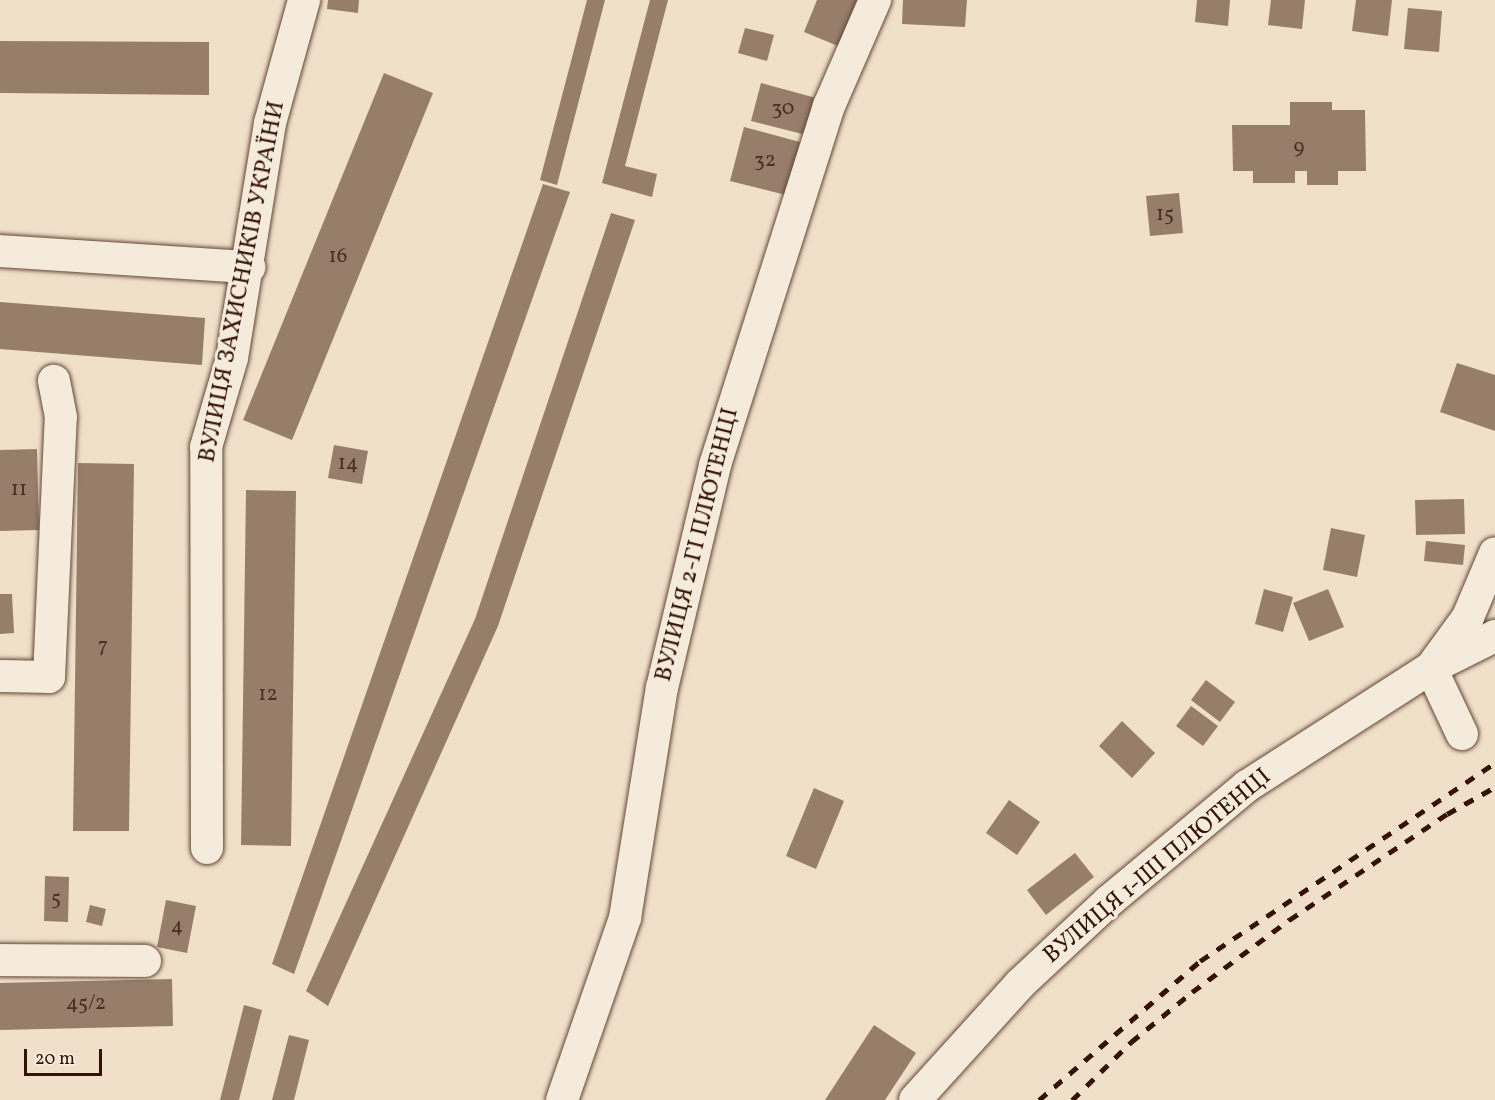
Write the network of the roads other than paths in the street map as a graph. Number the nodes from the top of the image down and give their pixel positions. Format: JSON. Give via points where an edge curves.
{"nodes":[{"id":1,"x":304,"y":0,"type":"edge"},
{"id":2,"x":875,"y":0,"type":"edge"},
{"id":3,"x":0,"y":252,"type":"edge"},
{"id":4,"x":249,"y":267,"type":"junction"},
{"id":5,"x":54,"y":381,"type":"dead end"},
{"id":6,"x":1495,"y":553,"type":"edge"},
{"id":7,"x":1495,"y":636,"type":"edge"},
{"id":8,"x":1431,"y":668,"type":"junction"},
{"id":9,"x":0,"y":676,"type":"edge"},
{"id":10,"x":1462,"y":734,"type":"dead end"},
{"id":11,"x":206,"y":834,"type":"dead end"},
{"id":12,"x":0,"y":960,"type":"edge"},
{"id":13,"x":145,"y":961,"type":"dead end"},
{"id":14,"x":562,"y":1100,"type":"edge"},
{"id":15,"x":915,"y":1100,"type":"edge"}],
"edges":[{"from":1,"to":4,"type":"street","name":"ВУЛИЦЯ ЗАХИСНИКІВ УКРАЇНИ","via":[[270,123]]},
{"from":2,"to":14,"type":"street","name":"ВУЛИЦЯ 2-ГІ ПЛЮТЕНЦІ","via":[[829,106],[715,465],[662,688],[625,918]]},
{"from":3,"to":4,"type":"street"},
{"from":4,"to":11,"type":"street","name":"ВУЛИЦЯ ЗАХИСНИКІВ УКРАЇНИ","via":[[232,358],[206,447]]},
{"from":5,"to":9,"type":"street","via":[[61,417],[49,677]]},
{"from":6,"to":8,"type":"street","name":"ВУЛИЦЯ 1-ШІ ПЛЮТЕНЦІ","via":[[1468,617]]},
{"from":7,"to":8,"type":"street","name":"ВУЛИЦЯ 1-ШІ ПЛЮТЕНЦІ"},
{"from":8,"to":10,"type":"street"},
{"from":8,"to":15,"type":"street","name":"ВУЛИЦЯ 1-ШІ ПЛЮТЕНЦІ","via":[[1247,786],[1109,901],[1020,984]]},
{"from":12,"to":13,"type":"street"}]}
